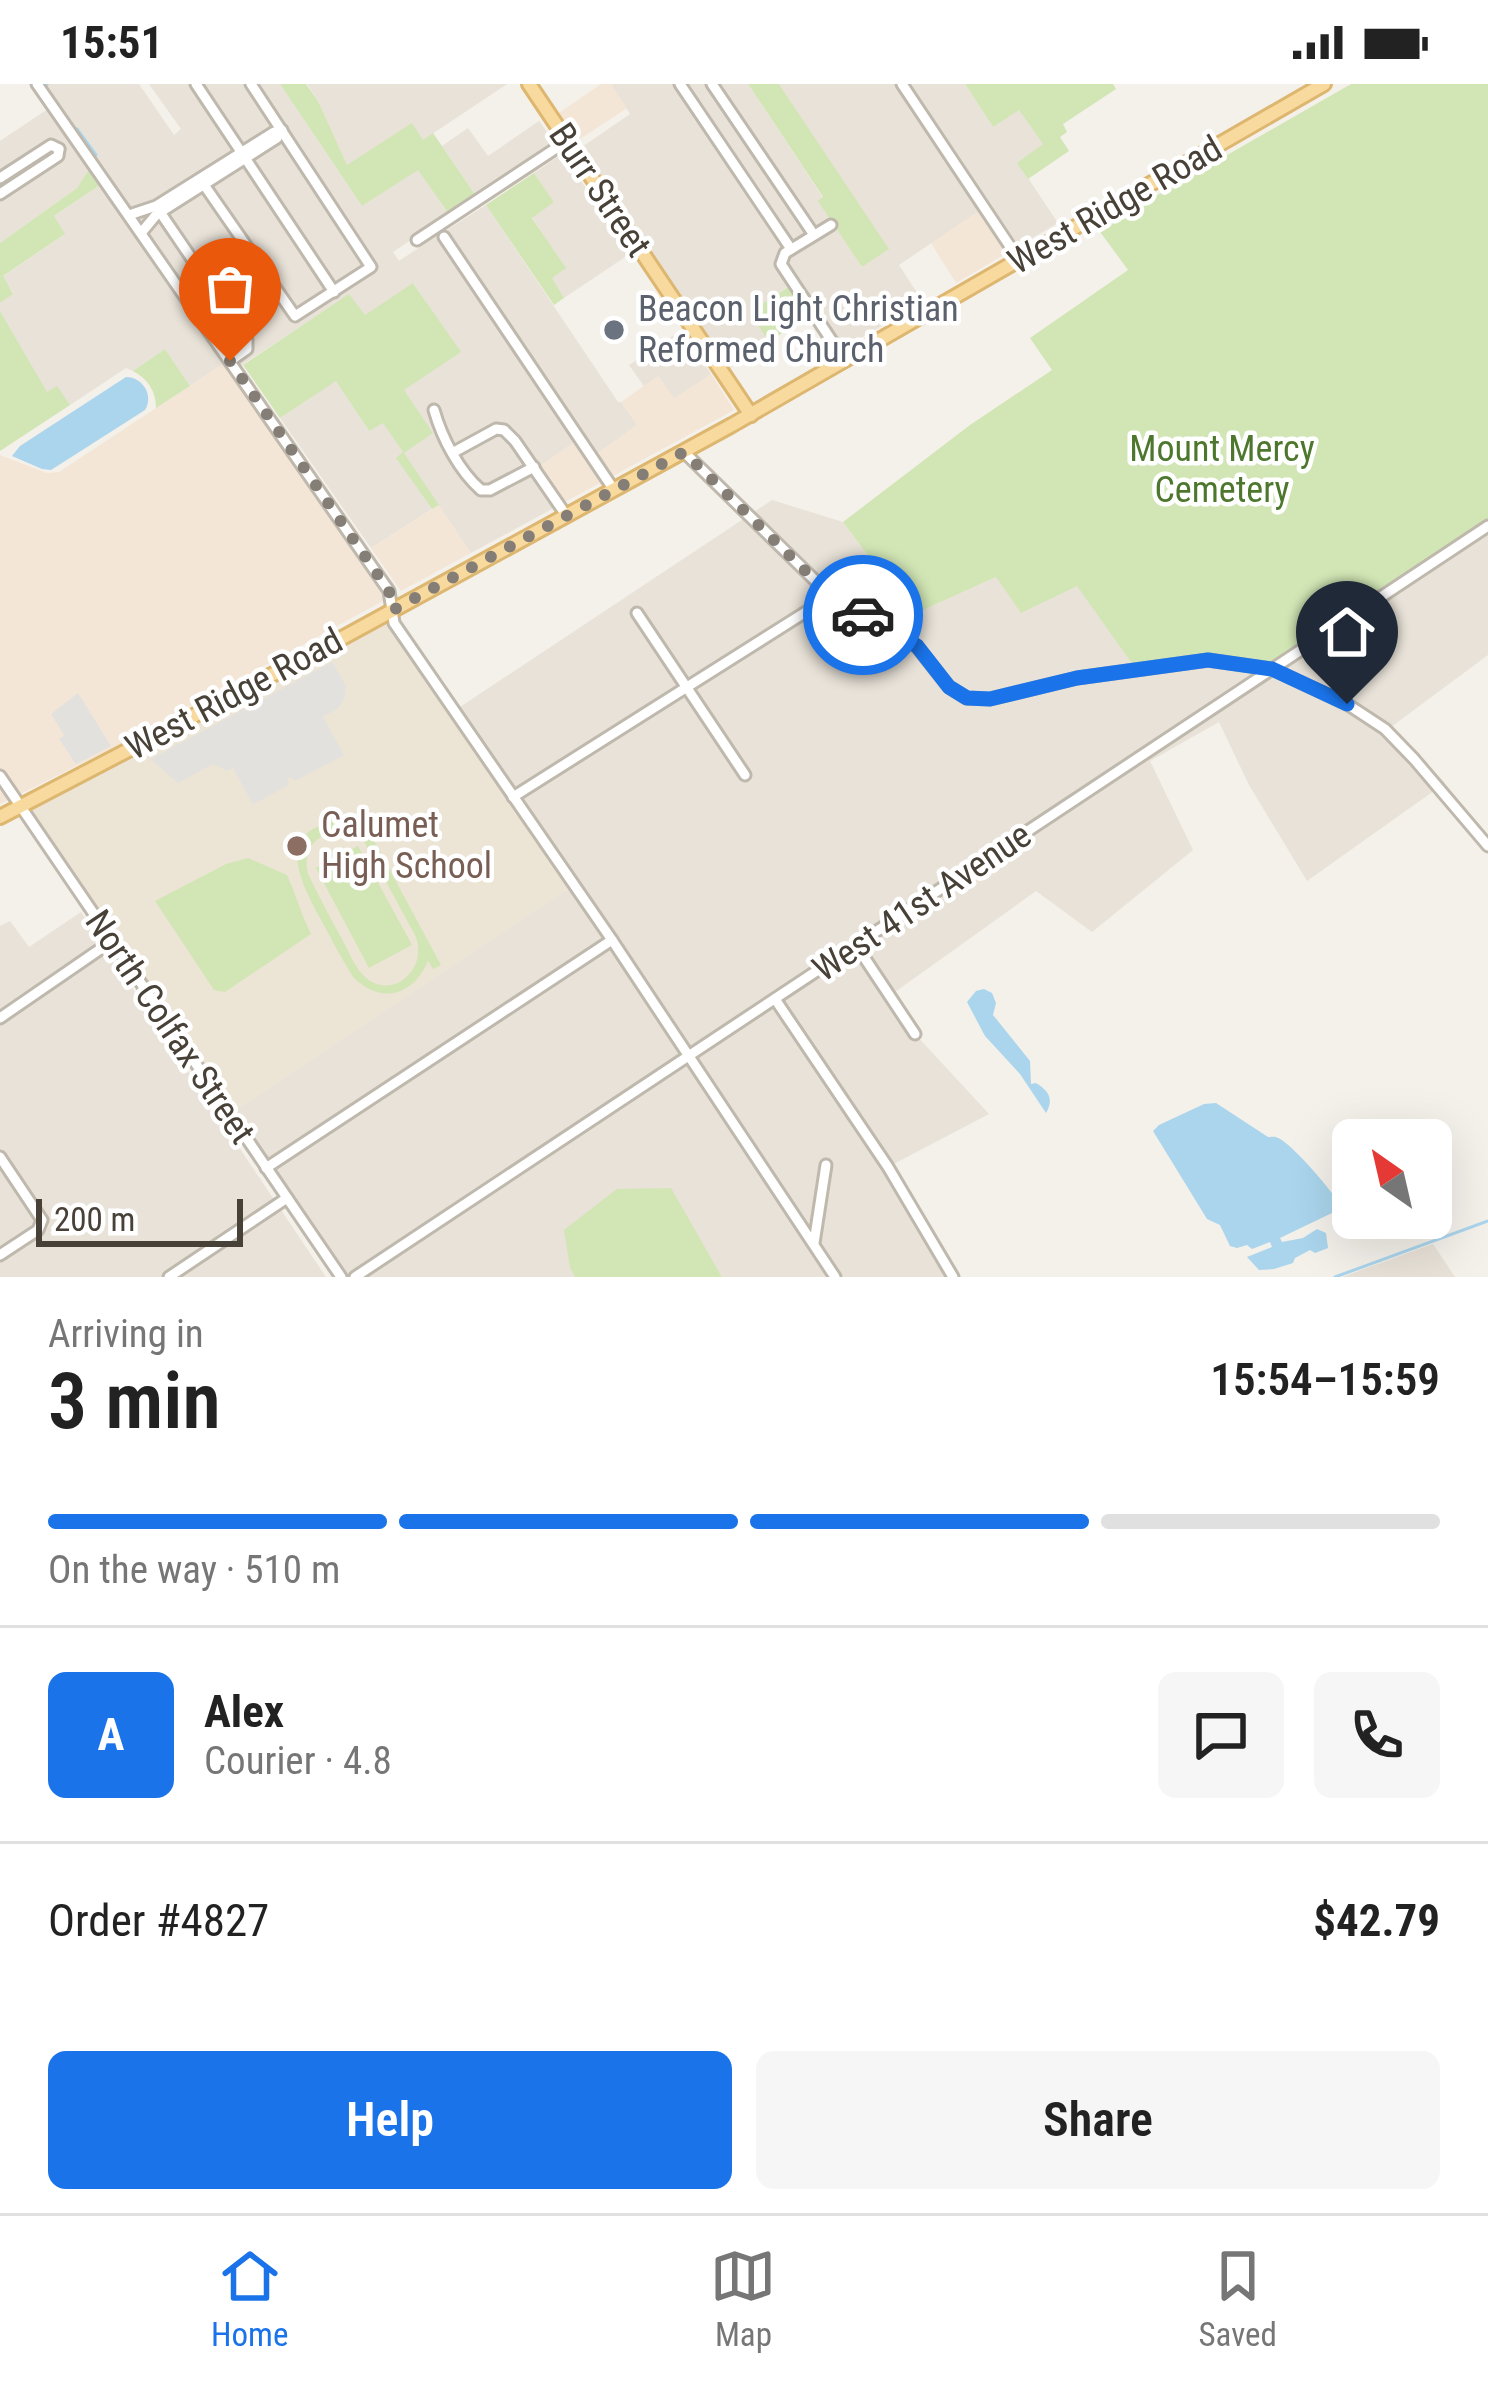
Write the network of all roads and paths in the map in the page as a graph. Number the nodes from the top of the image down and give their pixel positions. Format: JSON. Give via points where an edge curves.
{"nodes":[{"id":1,"x":38,"y":84,"type":"edge"},
{"id":2,"x":196,"y":84,"type":"edge"},
{"id":3,"x":251,"y":84,"type":"edge"},
{"id":4,"x":529,"y":84,"type":"edge"},
{"id":5,"x":680,"y":84,"type":"edge"},
{"id":6,"x":712,"y":84,"type":"edge"},
{"id":7,"x":902,"y":84,"type":"edge"},
{"id":8,"x":1324,"y":84,"type":"edge"},
{"id":9,"x":281,"y":131,"type":"junction"},
{"id":10,"x":567,"y":141,"type":"junction"},
{"id":11,"x":243,"y":155,"type":"junction"},
{"id":12,"x":0,"y":178,"type":"edge"},
{"id":13,"x":202,"y":181,"type":"junction"},
{"id":14,"x":0,"y":194,"type":"edge"},
{"id":15,"x":160,"y":212,"type":"junction"},
{"id":16,"x":129,"y":215,"type":"junction"},
{"id":17,"x":831,"y":225,"type":"dead end"},
{"id":18,"x":141,"y":233,"type":"junction"},
{"id":19,"x":814,"y":236,"type":"junction"},
{"id":20,"x":444,"y":237,"type":"dead end"},
{"id":21,"x":416,"y":240,"type":"dead end"},
{"id":22,"x":791,"y":249,"type":"junction"},
{"id":23,"x":1019,"y":260,"type":"junction"},
{"id":24,"x":334,"y":292,"type":"junction"},
{"id":25,"x":230,"y":361,"type":"junction"},
{"id":26,"x":845,"y":361,"type":"junction"},
{"id":27,"x":434,"y":410,"type":"dead end"},
{"id":28,"x":751,"y":415,"type":"junction"},
{"id":29,"x":454,"y":452,"type":"junction"},
{"id":30,"x":684,"y":452,"type":"junction"},
{"id":31,"x":533,"y":467,"type":"junction"},
{"id":32,"x":614,"y":490,"type":"junction"},
{"id":33,"x":566,"y":515,"type":"junction"},
{"id":34,"x":1488,"y":526,"type":"edge"},
{"id":35,"x":831,"y":596,"type":"junction"},
{"id":36,"x":393,"y":610,"type":"junction"},
{"id":37,"x":637,"y":613,"type":"dead end"},
{"id":38,"x":1272,"y":669,"type":"junction"},
{"id":39,"x":687,"y":689,"type":"junction"},
{"id":40,"x":745,"y":775,"type":"dead end"},
{"id":41,"x":0,"y":776,"type":"edge"},
{"id":42,"x":512,"y":797,"type":"junction"},
{"id":43,"x":21,"y":806,"type":"junction"},
{"id":44,"x":0,"y":817,"type":"edge"},
{"id":45,"x":1488,"y":846,"type":"edge"},
{"id":46,"x":612,"y":940,"type":"junction"},
{"id":47,"x":112,"y":941,"type":"junction"},
{"id":48,"x":856,"y":945,"type":"junction"},
{"id":49,"x":775,"y":999,"type":"junction"},
{"id":50,"x":0,"y":1018,"type":"edge"},
{"id":51,"x":915,"y":1034,"type":"dead end"},
{"id":52,"x":688,"y":1057,"type":"junction"},
{"id":53,"x":0,"y":1156,"type":"edge"},
{"id":54,"x":826,"y":1166,"type":"dead end"},
{"id":55,"x":266,"y":1168,"type":"junction"},
{"id":56,"x":287,"y":1198,"type":"junction"},
{"id":57,"x":814,"y":1244,"type":"junction"},
{"id":58,"x":0,"y":1255,"type":"edge"},
{"id":59,"x":170,"y":1277,"type":"edge"},
{"id":60,"x":341,"y":1277,"type":"edge"},
{"id":61,"x":356,"y":1277,"type":"edge"},
{"id":62,"x":836,"y":1277,"type":"edge"},
{"id":63,"x":953,"y":1277,"type":"edge"}],
"edges":[{"from":1,"to":16,"type":"street"},
{"from":2,"to":11,"type":"street"},
{"from":3,"to":9,"type":"street"},
{"from":4,"to":10,"type":"main road","name":"Burr Street"},
{"from":5,"to":22,"type":"street"},
{"from":6,"to":19,"type":"street"},
{"from":7,"to":23,"type":"street"},
{"from":8,"to":23,"type":"main road","name":"West Ridge Road"},
{"from":9,"to":11,"type":"street"},
{"from":9,"to":24,"type":"street","via":[[371,267]]},
{"from":10,"to":21,"type":"street"},
{"from":10,"to":28,"type":"main road","name":"Burr Street"},
{"from":11,"to":13,"type":"street"},
{"from":11,"to":24,"type":"street"},
{"from":12,"to":14,"type":"street","via":[[51,145],[59,148]]},
{"from":13,"to":15,"type":"street"},
{"from":13,"to":16,"type":"street"},
{"from":13,"to":24,"type":"street","via":[[296,316]]},
{"from":15,"to":18,"type":"street"},
{"from":15,"to":25,"type":"street","via":[[248,345]]},
{"from":16,"to":18,"type":"street"},
{"from":17,"to":19,"type":"street"},
{"from":18,"to":25,"type":"street"},
{"from":19,"to":22,"type":"street"},
{"from":20,"to":32,"type":"street"},
{"from":22,"to":26,"type":"street","via":[[782,267]]},
{"from":23,"to":26,"type":"main road","name":"West Ridge Road"},
{"from":25,"to":36,"type":"street","via":[[389,591]]},
{"from":26,"to":28,"type":"main road","name":"West Ridge Road"},
{"from":27,"to":29,"type":"street"},
{"from":28,"to":30,"type":"main road","name":"West Ridge Road"},
{"from":29,"to":31,"type":"street","via":[[501,428]]},
{"from":29,"to":31,"type":"street","via":[[483,491]]},
{"from":30,"to":32,"type":"main road","name":"West Ridge Road"},
{"from":30,"to":35,"type":"street"},
{"from":31,"to":33,"type":"street"},
{"from":32,"to":33,"type":"main road","name":"West Ridge Road"},
{"from":33,"to":36,"type":"main road","name":"West Ridge Road"},
{"from":34,"to":38,"type":"street","name":"West 41st Avenue"},
{"from":35,"to":38,"type":"street","via":[[917,646],[967,698],[1208,660]]},
{"from":35,"to":39,"type":"street"},
{"from":36,"to":42,"type":"street","via":[[394,623]]},
{"from":36,"to":43,"type":"main road","name":"West Ridge Road"},
{"from":37,"to":39,"type":"street"},
{"from":38,"to":45,"type":"street","via":[[1384,729]]},
{"from":38,"to":48,"type":"street","name":"West 41st Avenue"},
{"from":39,"to":40,"type":"street"},
{"from":39,"to":42,"type":"street"},
{"from":41,"to":43,"type":"street","name":"North Colfax Street"},
{"from":42,"to":46,"type":"street"},
{"from":43,"to":44,"type":"main road","name":"West Ridge Road"},
{"from":43,"to":47,"type":"street","name":"North Colfax Street"},
{"from":46,"to":52,"type":"street"},
{"from":46,"to":55,"type":"street"},
{"from":47,"to":50,"type":"street"},
{"from":47,"to":55,"type":"street","name":"North Colfax Street"},
{"from":48,"to":49,"type":"street","name":"West 41st Avenue"},
{"from":48,"to":51,"type":"street"},
{"from":49,"to":52,"type":"street","name":"West 41st Avenue"},
{"from":49,"to":63,"type":"street"},
{"from":52,"to":57,"type":"street"},
{"from":52,"to":61,"type":"street","name":"West 41st Avenue"},
{"from":53,"to":58,"type":"street","via":[[42,1223]]},
{"from":54,"to":57,"type":"street"},
{"from":55,"to":56,"type":"street","name":"North Colfax Street"},
{"from":56,"to":59,"type":"street"},
{"from":56,"to":60,"type":"street","name":"North Colfax Street"},
{"from":57,"to":62,"type":"street"}]}
